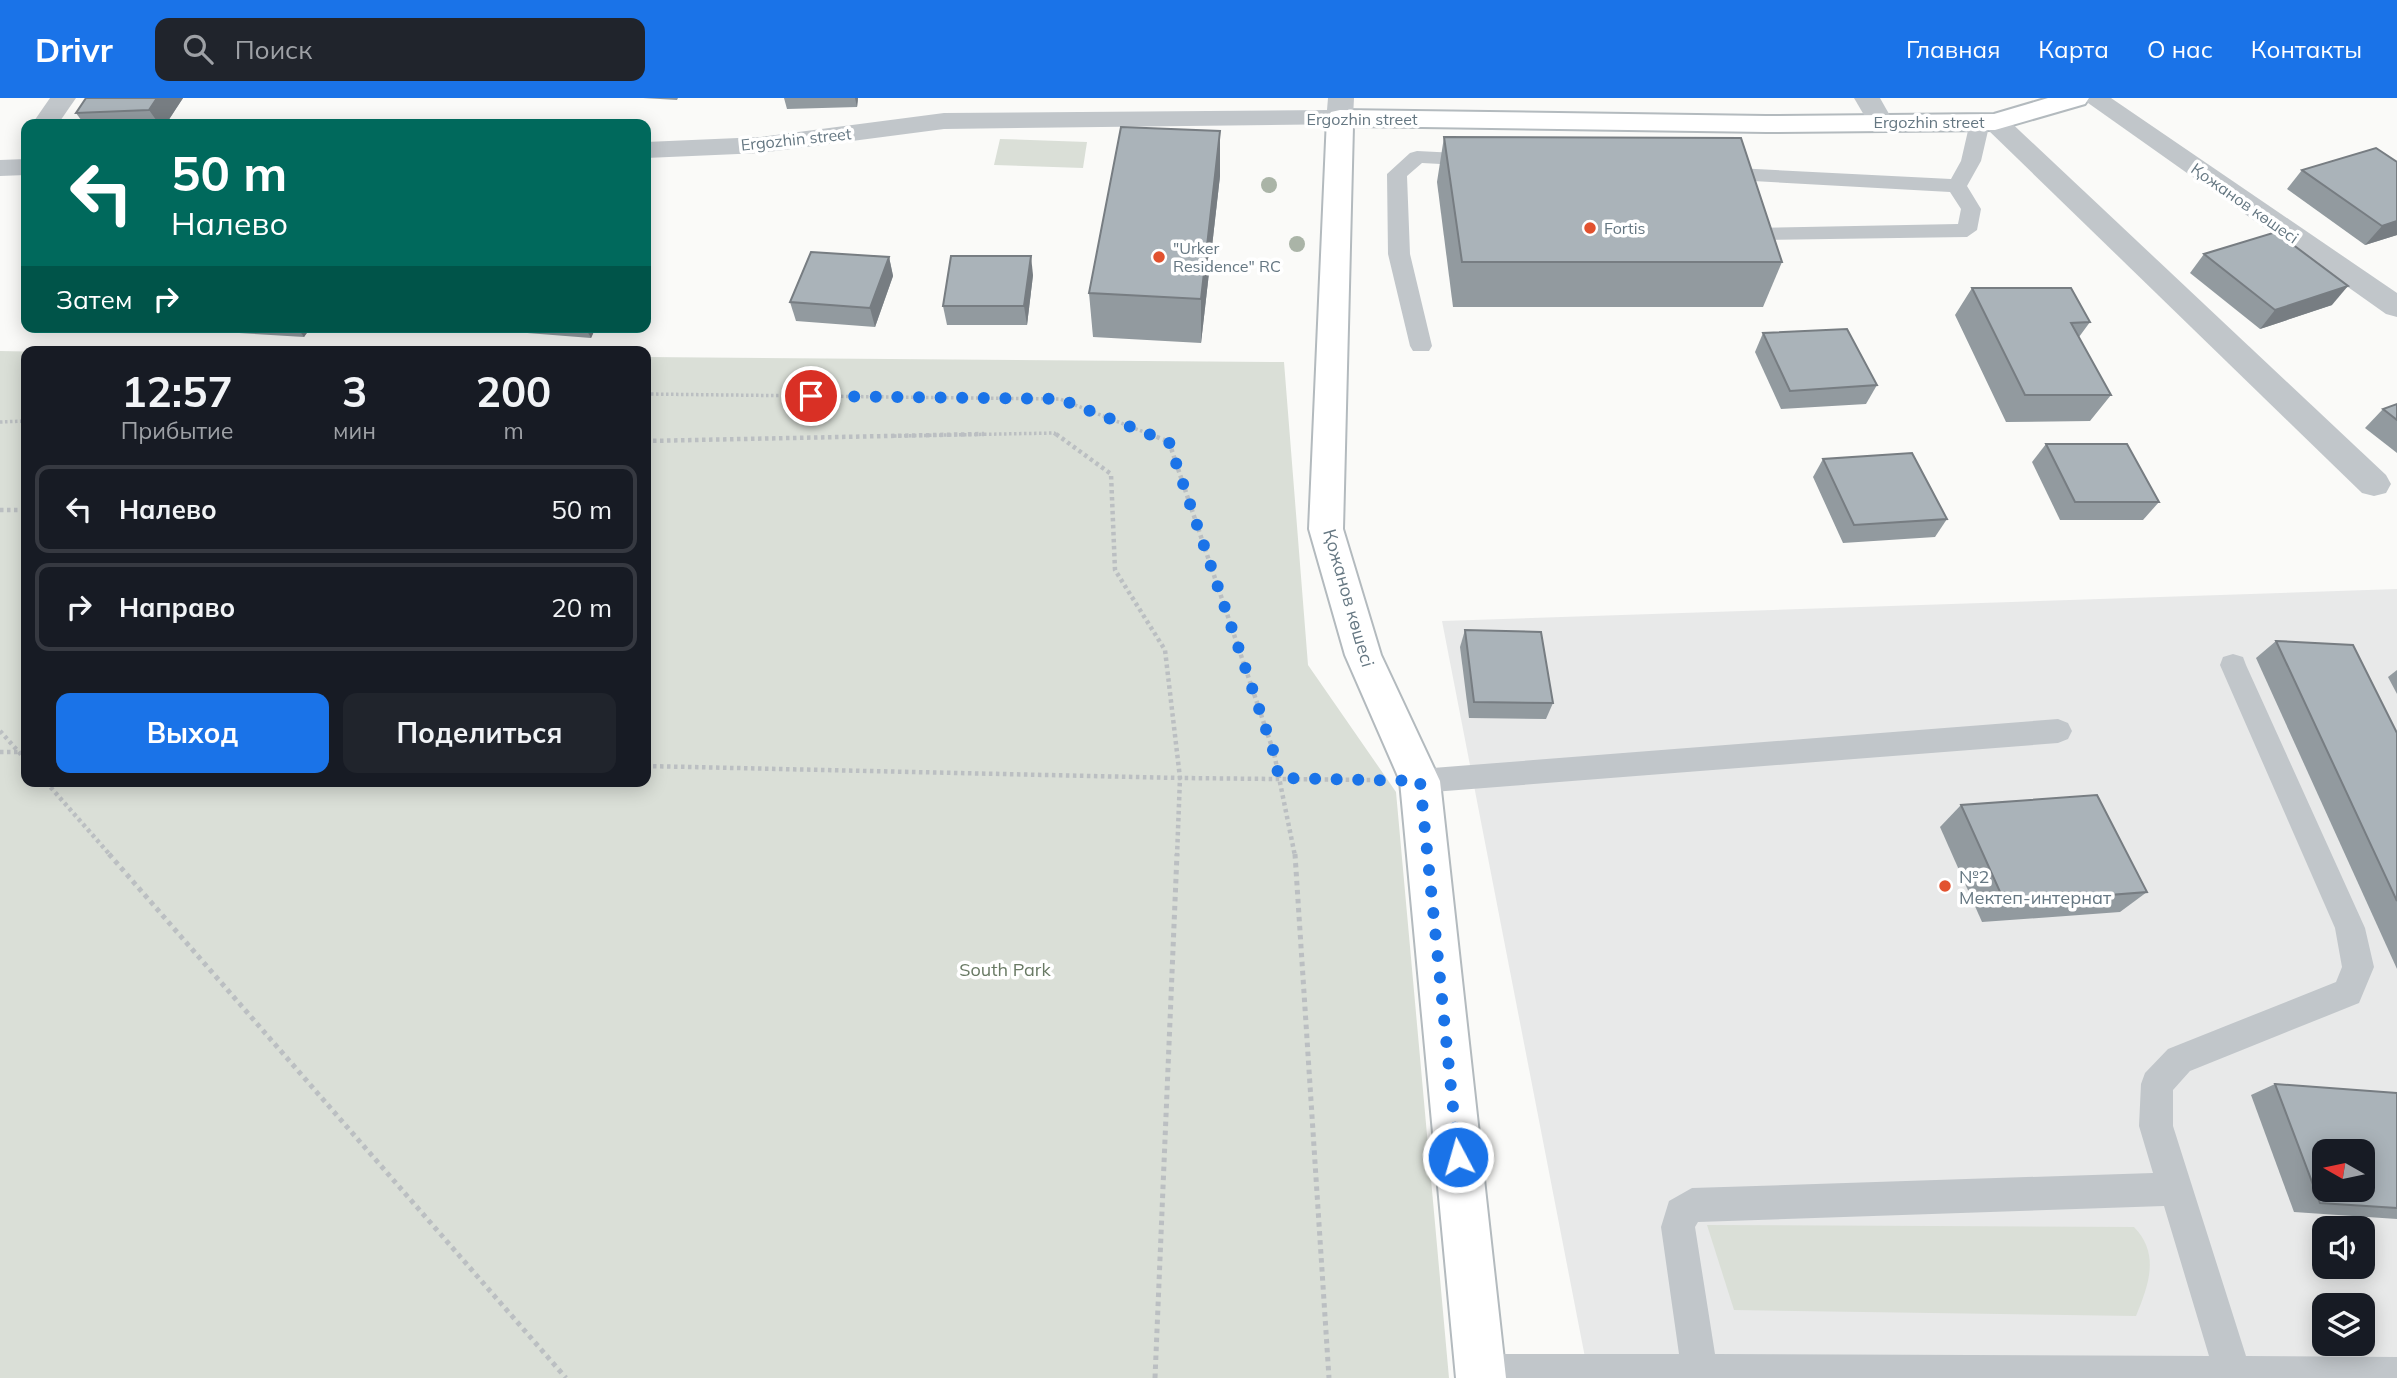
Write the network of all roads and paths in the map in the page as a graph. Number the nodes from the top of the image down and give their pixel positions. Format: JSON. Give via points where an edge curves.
{"nodes":[{"id":1,"x":63,"y":98,"type":"edge"},
{"id":2,"x":2076,"y":98,"type":"edge"},
{"id":3,"x":2094,"y":98,"type":"edge"},
{"id":4,"x":1340,"y":108,"type":"edge"},
{"id":5,"x":1873,"y":109,"type":"edge"},
{"id":6,"x":48,"y":119,"type":"edge"},
{"id":7,"x":1988,"y":122,"type":"junction"},
{"id":8,"x":651,"y":150,"type":"edge"},
{"id":9,"x":1500,"y":161,"type":"edge"},
{"id":10,"x":1694,"y":172,"type":"edge"},
{"id":11,"x":1957,"y":186,"type":"junction"},
{"id":12,"x":1755,"y":233,"type":"edge"},
{"id":13,"x":2397,"y":307,"type":"edge"},
{"id":14,"x":1421,"y":346,"type":"dead end"},
{"id":15,"x":651,"y":394,"type":"edge"},
{"id":16,"x":21,"y":421,"type":"edge"},
{"id":17,"x":0,"y":422,"type":"edge"},
{"id":18,"x":651,"y":441,"type":"edge"},
{"id":19,"x":2374,"y":484,"type":"dead end"},
{"id":20,"x":0,"y":510,"type":"edge"},
{"id":21,"x":21,"y":510,"type":"edge"},
{"id":22,"x":2233,"y":665,"type":"dead end"},
{"id":23,"x":0,"y":730,"type":"edge"},
{"id":24,"x":2058,"y":731,"type":"dead end"},
{"id":25,"x":0,"y":751,"type":"edge"},
{"id":26,"x":19,"y":752,"type":"junction"},
{"id":27,"x":21,"y":754,"type":"edge"},
{"id":28,"x":651,"y":766,"type":"edge"},
{"id":29,"x":1180,"y":778,"type":"junction"},
{"id":30,"x":1279,"y":778,"type":"junction"},
{"id":31,"x":1420,"y":781,"type":"junction"},
{"id":32,"x":50,"y":787,"type":"edge"},
{"id":33,"x":2174,"y":1189,"type":"junction"},
{"id":34,"x":1700,"y":1373,"type":"junction"},
{"id":35,"x":1481,"y":1375,"type":"edge"},
{"id":36,"x":2397,"y":1375,"type":"edge"},
{"id":37,"x":2234,"y":1377,"type":"edge"},
{"id":38,"x":566,"y":1378,"type":"edge"},
{"id":39,"x":1154,"y":1378,"type":"edge"},
{"id":40,"x":1329,"y":1378,"type":"edge"}],
"edges":[{"from":1,"to":6,"type":"street"},
{"from":2,"to":7,"type":"street","name":"Ergozhin street"},
{"from":3,"to":13,"type":"street","name":"Қожанов көшесі"},
{"from":4,"to":5,"type":"street","name":"Ergozhin street","via":[[1766,124]]},
{"from":4,"to":8,"type":"street","name":"Ergozhin street","via":[[944,121],[761,145]]},
{"from":4,"to":31,"type":"street","name":"Қожанов көшесі","via":[[1326,529],[1363,655]]},
{"from":5,"to":7,"type":"street","name":"Ergozhin street"},
{"from":7,"to":11,"type":"lane"},
{"from":7,"to":19,"type":"street"},
{"from":9,"to":14,"type":"lane","via":[[1417,157],[1397,174],[1399,254]]},
{"from":10,"to":11,"type":"lane"},
{"from":11,"to":12,"type":"lane","via":[[1971,209],[1967,230]]},
{"from":15,"to":30,"type":"path","via":[[1060,399],[1169,442]]},
{"from":16,"to":17,"type":"path"},
{"from":18,"to":29,"type":"path","via":[[1054,433],[1111,474],[1115,570],[1164,650]]},
{"from":20,"to":21,"type":"path"},
{"from":22,"to":33,"type":"lane","via":[[2350,928],[2358,967],[2348,992],[2179,1060],[2157,1084],[2156,1126]]},
{"from":23,"to":26,"type":"path"},
{"from":24,"to":31,"type":"lane"},
{"from":25,"to":26,"type":"path"},
{"from":26,"to":27,"type":"path"},
{"from":28,"to":29,"type":"path"},
{"from":29,"to":30,"type":"path"},
{"from":29,"to":39,"type":"path"},
{"from":30,"to":31,"type":"path"},
{"from":30,"to":40,"type":"path","via":[[1294,842]]},
{"from":31,"to":35,"type":"street","name":"Қожанов көшесі"},
{"from":32,"to":38,"type":"path"},
{"from":33,"to":34,"type":"lane","via":[[1692,1205],[1681,1213],[1678,1227]]},
{"from":33,"to":37,"type":"lane"},
{"from":34,"to":35,"type":"lane"},
{"from":34,"to":37,"type":"lane"},
{"from":36,"to":37,"type":"lane"}]}
